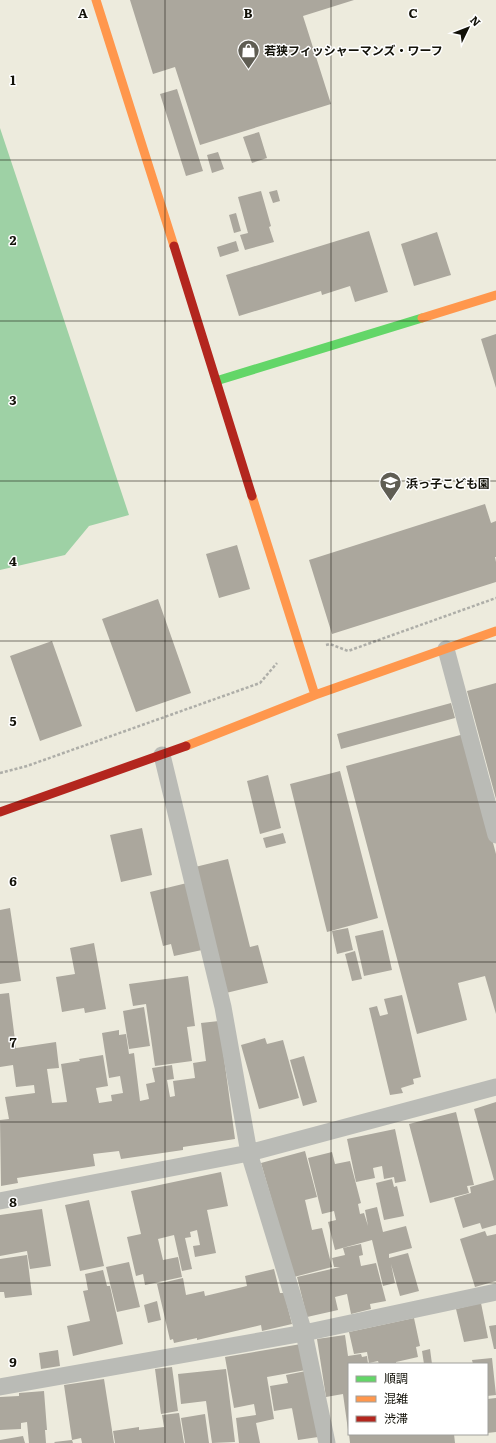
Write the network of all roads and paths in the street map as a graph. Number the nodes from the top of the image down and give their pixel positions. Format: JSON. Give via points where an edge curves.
{"nodes":[{"id":1,"x":96,"y":0,"type":"edge"},
{"id":2,"x":496,"y":295,"type":"edge"},
{"id":3,"x":216,"y":381,"type":"junction"},
{"id":4,"x":496,"y":598,"type":"edge"},
{"id":5,"x":496,"y":631,"type":"edge"},
{"id":6,"x":323,"y":646,"type":"dead end"},
{"id":7,"x":446,"y":649,"type":"junction"},
{"id":8,"x":280,"y":660,"type":"dead end"},
{"id":9,"x":315,"y":695,"type":"junction"},
{"id":10,"x":162,"y":755,"type":"junction"},
{"id":11,"x":0,"y":773,"type":"edge"},
{"id":12,"x":0,"y":812,"type":"edge"},
{"id":13,"x":496,"y":835,"type":"edge"},
{"id":14,"x":496,"y":1087,"type":"edge"},
{"id":15,"x":250,"y":1153,"type":"junction"},
{"id":16,"x":0,"y":1201,"type":"edge"},
{"id":17,"x":496,"y":1292,"type":"edge"},
{"id":18,"x":304,"y":1333,"type":"junction"},
{"id":19,"x":0,"y":1387,"type":"edge"},
{"id":20,"x":327,"y":1443,"type":"edge"}],
"edges":[{"from":1,"to":3,"type":"street"},
{"from":2,"to":3,"type":"street"},
{"from":3,"to":9,"type":"street"},
{"from":4,"to":6,"type":"path","via":[[348,651],[330,644]]},
{"from":5,"to":7,"type":"street"},
{"from":7,"to":9,"type":"street"},
{"from":7,"to":13,"type":"lane"},
{"from":8,"to":11,"type":"path","via":[[260,682],[27,766]]},
{"from":9,"to":10,"type":"street"},
{"from":10,"to":12,"type":"street"},
{"from":10,"to":15,"type":"lane","via":[[223,1007]]},
{"from":14,"to":15,"type":"lane"},
{"from":15,"to":16,"type":"lane"},
{"from":15,"to":18,"type":"lane"},
{"from":17,"to":18,"type":"lane"},
{"from":18,"to":19,"type":"lane"},
{"from":18,"to":20,"type":"lane"}]}
